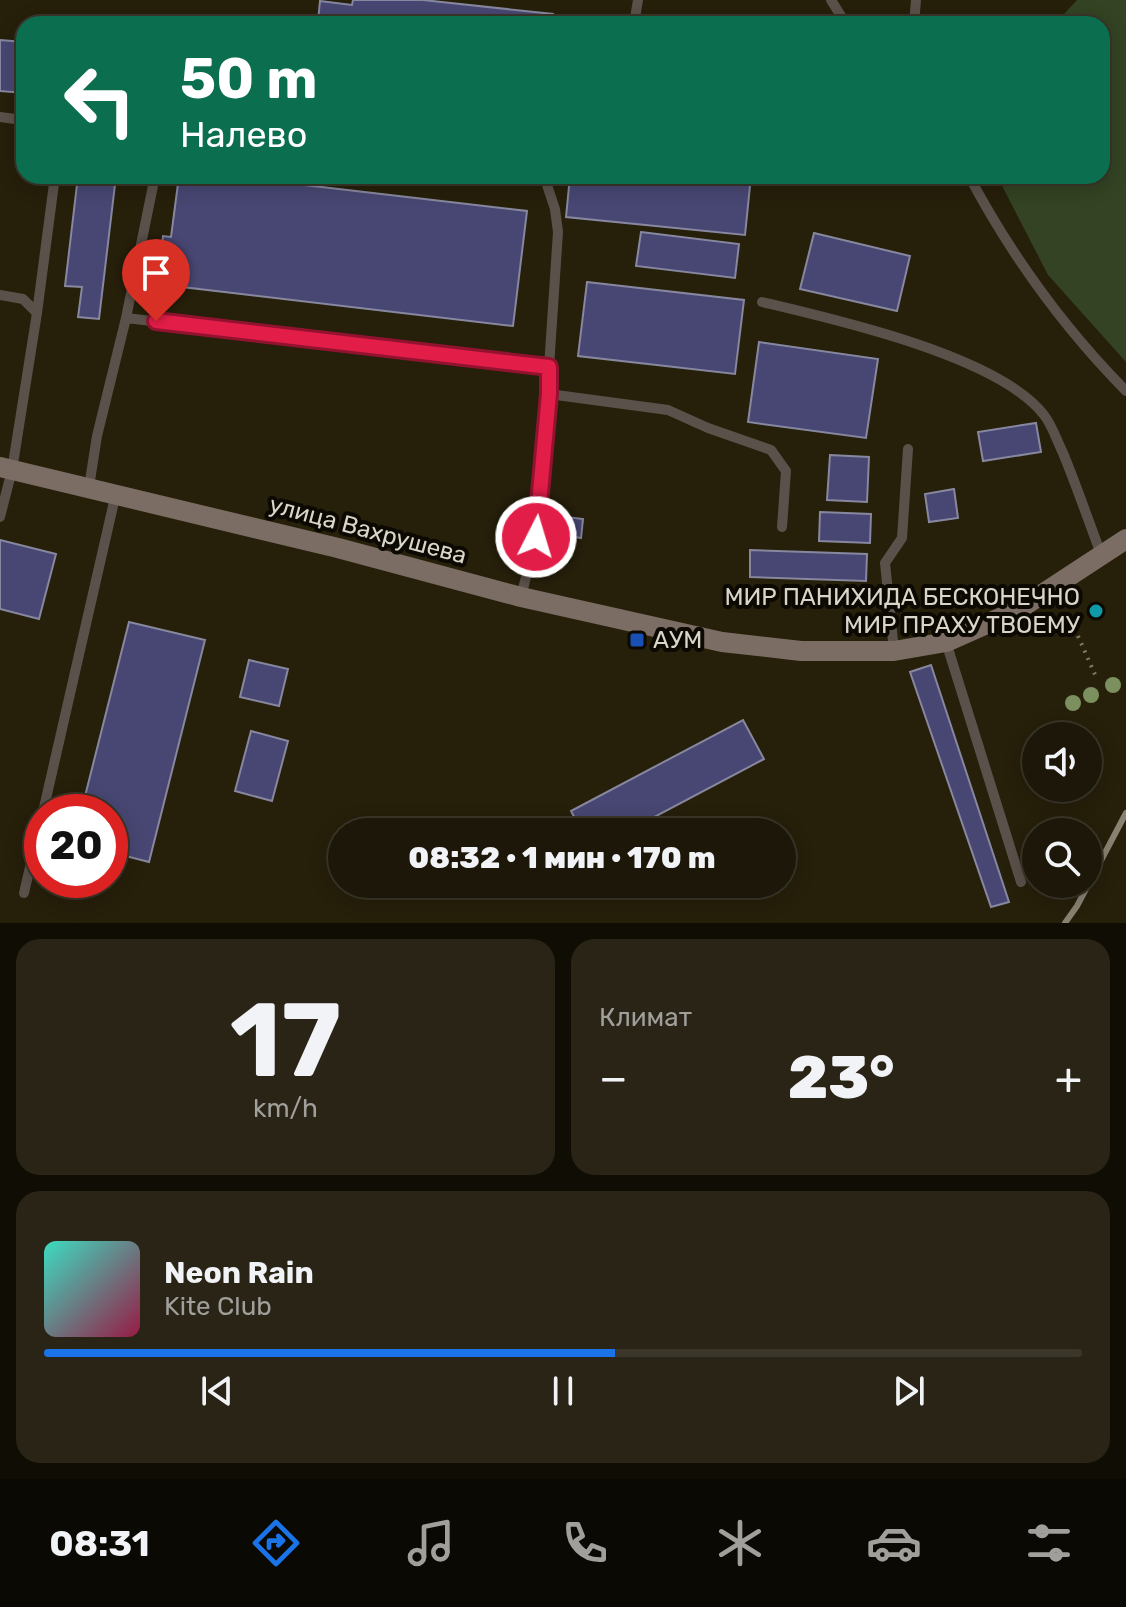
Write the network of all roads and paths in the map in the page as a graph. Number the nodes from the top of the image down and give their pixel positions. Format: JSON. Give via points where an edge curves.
{"nodes":[{"id":1,"x":54,"y":184,"type":"edge"},
{"id":2,"x":153,"y":184,"type":"edge"},
{"id":3,"x":547,"y":184,"type":"edge"},
{"id":4,"x":973,"y":184,"type":"edge"},
{"id":5,"x":0,"y":295,"type":"edge"},
{"id":6,"x":762,"y":302,"type":"dead end"},
{"id":7,"x":37,"y":313,"type":"junction"},
{"id":8,"x":126,"y":318,"type":"junction"},
{"id":9,"x":549,"y":367,"type":"junction"},
{"id":10,"x":1126,"y":391,"type":"edge"},
{"id":11,"x":549,"y":394,"type":"junction"},
{"id":12,"x":908,"y":449,"type":"dead end"},
{"id":13,"x":6,"y":469,"type":"edge"},
{"id":14,"x":89,"y":487,"type":"junction"},
{"id":15,"x":116,"y":493,"type":"junction"},
{"id":16,"x":0,"y":517,"type":"edge"},
{"id":17,"x":782,"y":527,"type":"dead end"},
{"id":18,"x":1126,"y":539,"type":"edge"},
{"id":19,"x":1102,"y":557,"type":"junction"},
{"id":20,"x":521,"y":597,"type":"junction"},
{"id":21,"x":1078,"y":636,"type":"dead end"},
{"id":22,"x":946,"y":642,"type":"junction"},
{"id":23,"x":894,"y":651,"type":"junction"},
{"id":24,"x":1097,"y":679,"type":"dead end"},
{"id":25,"x":46,"y":794,"type":"edge"},
{"id":26,"x":1021,"y":882,"type":"dead end"}],
"edges":[{"from":1,"to":7,"type":"lane"},
{"from":2,"to":8,"type":"lane"},
{"from":3,"to":9,"type":"lane","via":[[558,232]]},
{"from":4,"to":10,"type":"lane","via":[[1035,286]]},
{"from":5,"to":7,"type":"lane","via":[[23,299]]},
{"from":6,"to":19,"type":"lane","via":[[867,326],[956,359],[1027,397],[1045,415],[1058,442]]},
{"from":7,"to":13,"type":"lane"},
{"from":8,"to":9,"type":"lane"},
{"from":8,"to":14,"type":"lane"},
{"from":9,"to":11,"type":"lane"},
{"from":11,"to":17,"type":"lane","via":[[668,410],[771,450],[786,471]]},
{"from":11,"to":20,"type":"lane","via":[[536,537]]},
{"from":12,"to":23,"type":"lane","via":[[902,538],[885,563]]},
{"from":13,"to":14,"type":"main road","name":"улица Вахрушева"},
{"from":13,"to":16,"type":"lane"},
{"from":14,"to":15,"type":"main road","name":"улица Вахрушева"},
{"from":15,"to":20,"type":"main road","name":"улица Вахрушева"},
{"from":15,"to":25,"type":"lane"},
{"from":18,"to":19,"type":"main road","name":"улица Вахрушева"},
{"from":19,"to":22,"type":"main road","name":"улица Вахрушева","via":[[1018,610]]},
{"from":20,"to":23,"type":"main road","name":"улица Вахрушева","via":[[722,642],[801,651]]},
{"from":21,"to":24,"type":"path"},
{"from":22,"to":23,"type":"main road","name":"улица Вахрушева"},
{"from":22,"to":26,"type":"lane"}]}
